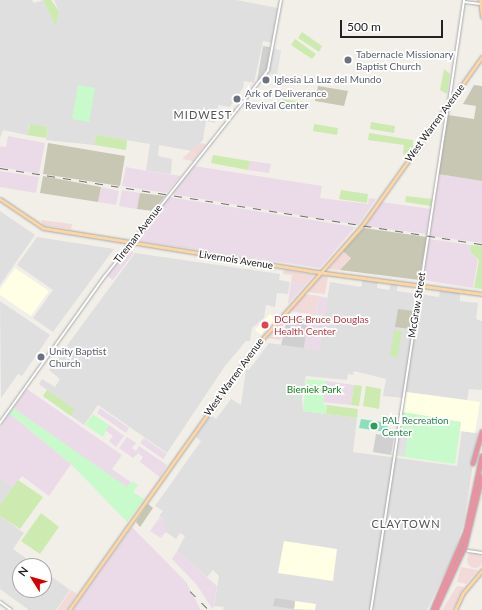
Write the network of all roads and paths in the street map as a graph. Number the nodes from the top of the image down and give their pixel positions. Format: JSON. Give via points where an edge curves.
{"nodes":[{"id":1,"x":281,"y":0,"type":"edge"},
{"id":2,"x":480,"y":0,"type":"edge"},
{"id":3,"x":464,"y":1,"type":"edge"},
{"id":4,"x":481,"y":4,"type":"edge"},
{"id":5,"x":482,"y":18,"type":"edge"},
{"id":6,"x":482,"y":57,"type":"edge"},
{"id":7,"x":449,"y":103,"type":"junction"},
{"id":8,"x":0,"y":199,"type":"edge"},
{"id":9,"x":131,"y":242,"type":"junction"},
{"id":10,"x":321,"y":272,"type":"junction"},
{"id":11,"x":420,"y":284,"type":"junction"},
{"id":12,"x":482,"y":294,"type":"edge"},
{"id":13,"x":0,"y":423,"type":"edge"},
{"id":14,"x":482,"y":432,"type":"edge"},
{"id":15,"x":482,"y":458,"type":"edge"},
{"id":16,"x":473,"y":464,"type":"dead end"},
{"id":17,"x":482,"y":478,"type":"edge"},
{"id":18,"x":468,"y":551,"type":"dead end"},
{"id":19,"x":482,"y":553,"type":"edge"},
{"id":20,"x":482,"y":570,"type":"edge"},
{"id":21,"x":0,"y":602,"type":"edge"},
{"id":22,"x":11,"y":610,"type":"edge"},
{"id":23,"x":69,"y":610,"type":"edge"},
{"id":24,"x":371,"y":610,"type":"edge"},
{"id":25,"x":432,"y":610,"type":"edge"},
{"id":26,"x":437,"y":610,"type":"edge"},
{"id":27,"x":455,"y":610,"type":"edge"}],
"edges":[{"from":1,"to":9,"type":"street","name":"Tireman Avenue","via":[[268,70]]},
{"from":2,"to":4,"type":"main road"},
{"from":3,"to":4,"type":"street"},
{"from":3,"to":7,"type":"street","name":"McGraw Street"},
{"from":4,"to":5,"type":"main road"},
{"from":6,"to":7,"type":"main road","name":"West Warren Avenue"},
{"from":7,"to":10,"type":"main road","name":"West Warren Avenue","via":[[360,227]]},
{"from":7,"to":11,"type":"street","name":"McGraw Street"},
{"from":8,"to":9,"type":"main road","name":"Livernois Avenue","via":[[43,228]]},
{"from":9,"to":10,"type":"main road","name":"Livernois Avenue"},
{"from":9,"to":13,"type":"street","name":"Tireman Avenue"},
{"from":10,"to":11,"type":"main road","name":"Livernois Avenue"},
{"from":10,"to":23,"type":"main road","name":"West Warren Avenue","via":[[256,346]]},
{"from":11,"to":12,"type":"main road","name":"Livernois Avenue"},
{"from":11,"to":24,"type":"street","name":"McGraw Street"},
{"from":14,"to":16,"type":"highway"},
{"from":15,"to":25,"type":"highway","via":[[466,532]]},
{"from":17,"to":26,"type":"highway","via":[[465,547]]},
{"from":18,"to":19,"type":"street"},
{"from":20,"to":27,"type":"main road","via":[[463,593]]},
{"from":21,"to":22,"type":"street"}]}
